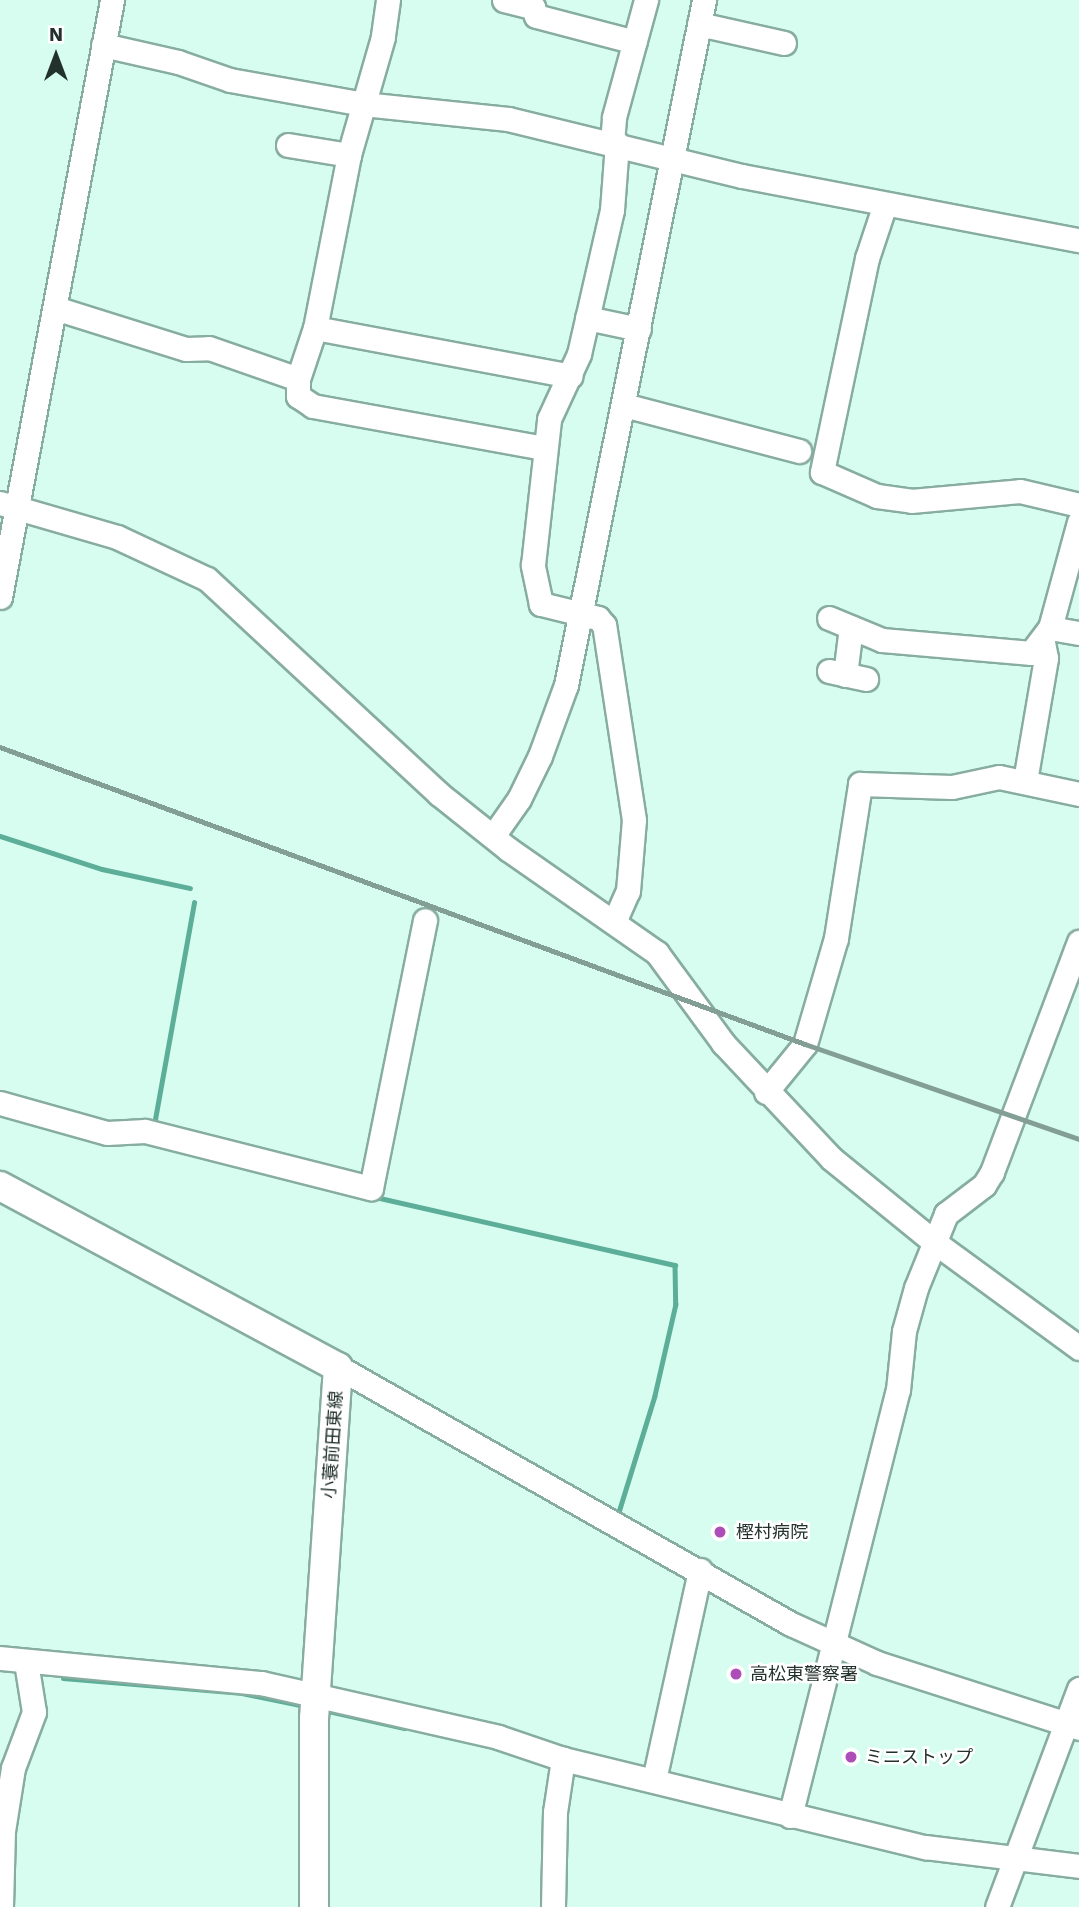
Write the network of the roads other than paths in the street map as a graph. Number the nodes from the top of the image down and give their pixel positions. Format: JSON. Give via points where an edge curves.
{"nodes":[{"id":1,"x":112,"y":0,"type":"edge"},
{"id":2,"x":388,"y":0,"type":"edge"},
{"id":3,"x":504,"y":0,"type":"edge"},
{"id":4,"x":646,"y":0,"type":"edge"},
{"id":5,"x":704,"y":0,"type":"edge"},
{"id":6,"x":560,"y":10,"type":"edge"},
{"id":7,"x":699,"y":24,"type":"junction"},
{"id":8,"x":635,"y":42,"type":"junction"},
{"id":9,"x":784,"y":43,"type":"dead end"},
{"id":10,"x":103,"y":45,"type":"junction"},
{"id":11,"x":363,"y":104,"type":"junction"},
{"id":12,"x":615,"y":142,"type":"junction"},
{"id":13,"x":288,"y":145,"type":"dead end"},
{"id":14,"x":349,"y":155,"type":"junction"},
{"id":15,"x":675,"y":157,"type":"junction"},
{"id":16,"x":886,"y":204,"type":"junction"},
{"id":17,"x":1079,"y":240,"type":"edge"},
{"id":18,"x":55,"y":308,"type":"junction"},
{"id":19,"x":587,"y":318,"type":"junction"},
{"id":20,"x":315,"y":328,"type":"junction"},
{"id":21,"x":639,"y":329,"type":"junction"},
{"id":22,"x":571,"y":376,"type":"junction"},
{"id":23,"x":298,"y":379,"type":"junction"},
{"id":24,"x":624,"y":405,"type":"junction"},
{"id":25,"x":544,"y":448,"type":"junction"},
{"id":26,"x":799,"y":451,"type":"dead end"},
{"id":27,"x":1079,"y":505,"type":"edge"},
{"id":28,"x":9,"y":506,"type":"edge"},
{"id":29,"x":1079,"y":522,"type":"edge"},
{"id":30,"x":0,"y":597,"type":"edge"},
{"id":31,"x":579,"y":613,"type":"junction"},
{"id":32,"x":829,"y":618,"type":"dead end"},
{"id":33,"x":851,"y":627,"type":"junction"},
{"id":34,"x":1079,"y":634,"type":"edge"},
{"id":35,"x":1047,"y":635,"type":"junction"},
{"id":36,"x":846,"y":675,"type":"dead end"},
{"id":37,"x":1025,"y":781,"type":"junction"},
{"id":38,"x":1079,"y":794,"type":"edge"},
{"id":39,"x":493,"y":836,"type":"junction"},
{"id":40,"x":425,"y":920,"type":"dead end"},
{"id":41,"x":614,"y":922,"type":"junction"},
{"id":42,"x":1079,"y":942,"type":"edge"},
{"id":43,"x":766,"y":1092,"type":"junction"},
{"id":44,"x":0,"y":1103,"type":"edge"},
{"id":45,"x":0,"y":1185,"type":"edge"},
{"id":46,"x":933,"y":1241,"type":"junction"},
{"id":47,"x":1079,"y":1348,"type":"edge"},
{"id":48,"x":338,"y":1367,"type":"junction"},
{"id":49,"x":700,"y":1570,"type":"junction"},
{"id":50,"x":832,"y":1643,"type":"junction"},
{"id":51,"x":0,"y":1658,"type":"edge"},
{"id":52,"x":26,"y":1662,"type":"junction"},
{"id":53,"x":1079,"y":1689,"type":"edge"},
{"id":54,"x":316,"y":1696,"type":"junction"},
{"id":55,"x":1072,"y":1726,"type":"edge"},
{"id":56,"x":563,"y":1759,"type":"junction"},
{"id":57,"x":654,"y":1780,"type":"junction"},
{"id":58,"x":790,"y":1816,"type":"junction"},
{"id":59,"x":1014,"y":1861,"type":"junction"},
{"id":60,"x":1079,"y":1866,"type":"edge"},
{"id":61,"x":1,"y":1907,"type":"edge"},
{"id":62,"x":314,"y":1907,"type":"edge"},
{"id":63,"x":553,"y":1907,"type":"edge"},
{"id":64,"x":997,"y":1907,"type":"edge"}],
"edges":[{"from":1,"to":10,"type":"street"},
{"from":2,"to":11,"type":"street","via":[[383,37]]},
{"from":3,"to":6,"type":"street","via":[[533,7],[536,16]]},
{"from":4,"to":8,"type":"street"},
{"from":5,"to":7,"type":"street"},
{"from":6,"to":8,"type":"street"},
{"from":7,"to":9,"type":"street"},
{"from":7,"to":15,"type":"street"},
{"from":8,"to":12,"type":"street","via":[[614,117]]},
{"from":10,"to":11,"type":"street","via":[[178,62],[229,80]]},
{"from":10,"to":18,"type":"street"},
{"from":11,"to":12,"type":"street","via":[[508,120]]},
{"from":11,"to":14,"type":"street"},
{"from":12,"to":15,"type":"street"},
{"from":12,"to":19,"type":"street","via":[[612,210]]},
{"from":13,"to":14,"type":"street"},
{"from":14,"to":20,"type":"street"},
{"from":15,"to":16,"type":"street","via":[[743,176]]},
{"from":15,"to":21,"type":"street"},
{"from":16,"to":17,"type":"street"},
{"from":16,"to":27,"type":"street","via":[[867,258],[822,472],[877,496],[911,501],[1020,491]]},
{"from":18,"to":23,"type":"street","via":[[186,349],[209,348]]},
{"from":18,"to":28,"type":"street"},
{"from":19,"to":21,"type":"street"},
{"from":19,"to":22,"type":"street"},
{"from":20,"to":22,"type":"street"},
{"from":20,"to":23,"type":"street"},
{"from":21,"to":24,"type":"street"},
{"from":22,"to":25,"type":"street","via":[[549,419]]},
{"from":23,"to":25,"type":"street","via":[[298,396],[313,406]]},
{"from":24,"to":26,"type":"street"},
{"from":24,"to":31,"type":"street"},
{"from":25,"to":31,"type":"street","via":[[533,565],[535,589],[541,604]]},
{"from":28,"to":30,"type":"street"},
{"from":28,"to":39,"type":"street","via":[[117,537],[207,579],[439,794]]},
{"from":29,"to":35,"type":"street"},
{"from":31,"to":39,"type":"street","via":[[556,716],[519,799]]},
{"from":31,"to":41,"type":"street","via":[[598,618],[604,625],[631,795],[628,891]]},
{"from":32,"to":33,"type":"street"},
{"from":33,"to":35,"type":"street","via":[[882,640],[1031,653]]},
{"from":33,"to":36,"type":"street"},
{"from":34,"to":35,"type":"street"},
{"from":35,"to":37,"type":"street"},
{"from":37,"to":38,"type":"street"},
{"from":37,"to":43,"type":"street","via":[[999,777],[951,788],[860,784],[836,938],[805,1044]]},
{"from":39,"to":41,"type":"street"},
{"from":40,"to":44,"type":"street","via":[[371,1188],[145,1131],[107,1133]]},
{"from":41,"to":43,"type":"street","via":[[657,953],[723,1043]]},
{"from":42,"to":46,"type":"street","via":[[992,1172],[984,1185],[946,1214]]},
{"from":43,"to":46,"type":"street","via":[[832,1159]]},
{"from":45,"to":48,"type":"main road","name":"小蓑前田東線"},
{"from":46,"to":47,"type":"street"},
{"from":46,"to":50,"type":"street","via":[[904,1331],[898,1390]]},
{"from":48,"to":49,"type":"street"},
{"from":48,"to":54,"type":"main road","name":"小蓑前田東線"},
{"from":49,"to":50,"type":"street"},
{"from":49,"to":57,"type":"street"},
{"from":50,"to":55,"type":"street","via":[[877,1663]]},
{"from":50,"to":58,"type":"street"},
{"from":51,"to":52,"type":"street"},
{"from":52,"to":54,"type":"street","via":[[186,1674]]},
{"from":52,"to":61,"type":"street","via":[[34,1712],[13,1768]]},
{"from":53,"to":55,"type":"street"},
{"from":54,"to":56,"type":"street","via":[[498,1737]]},
{"from":54,"to":62,"type":"main road","name":"小蓑前田東線"},
{"from":55,"to":59,"type":"street"},
{"from":56,"to":57,"type":"street"},
{"from":56,"to":63,"type":"street","via":[[555,1812]]},
{"from":57,"to":58,"type":"street"},
{"from":58,"to":59,"type":"street","via":[[925,1847]]},
{"from":59,"to":60,"type":"street"},
{"from":59,"to":64,"type":"street"}]}
